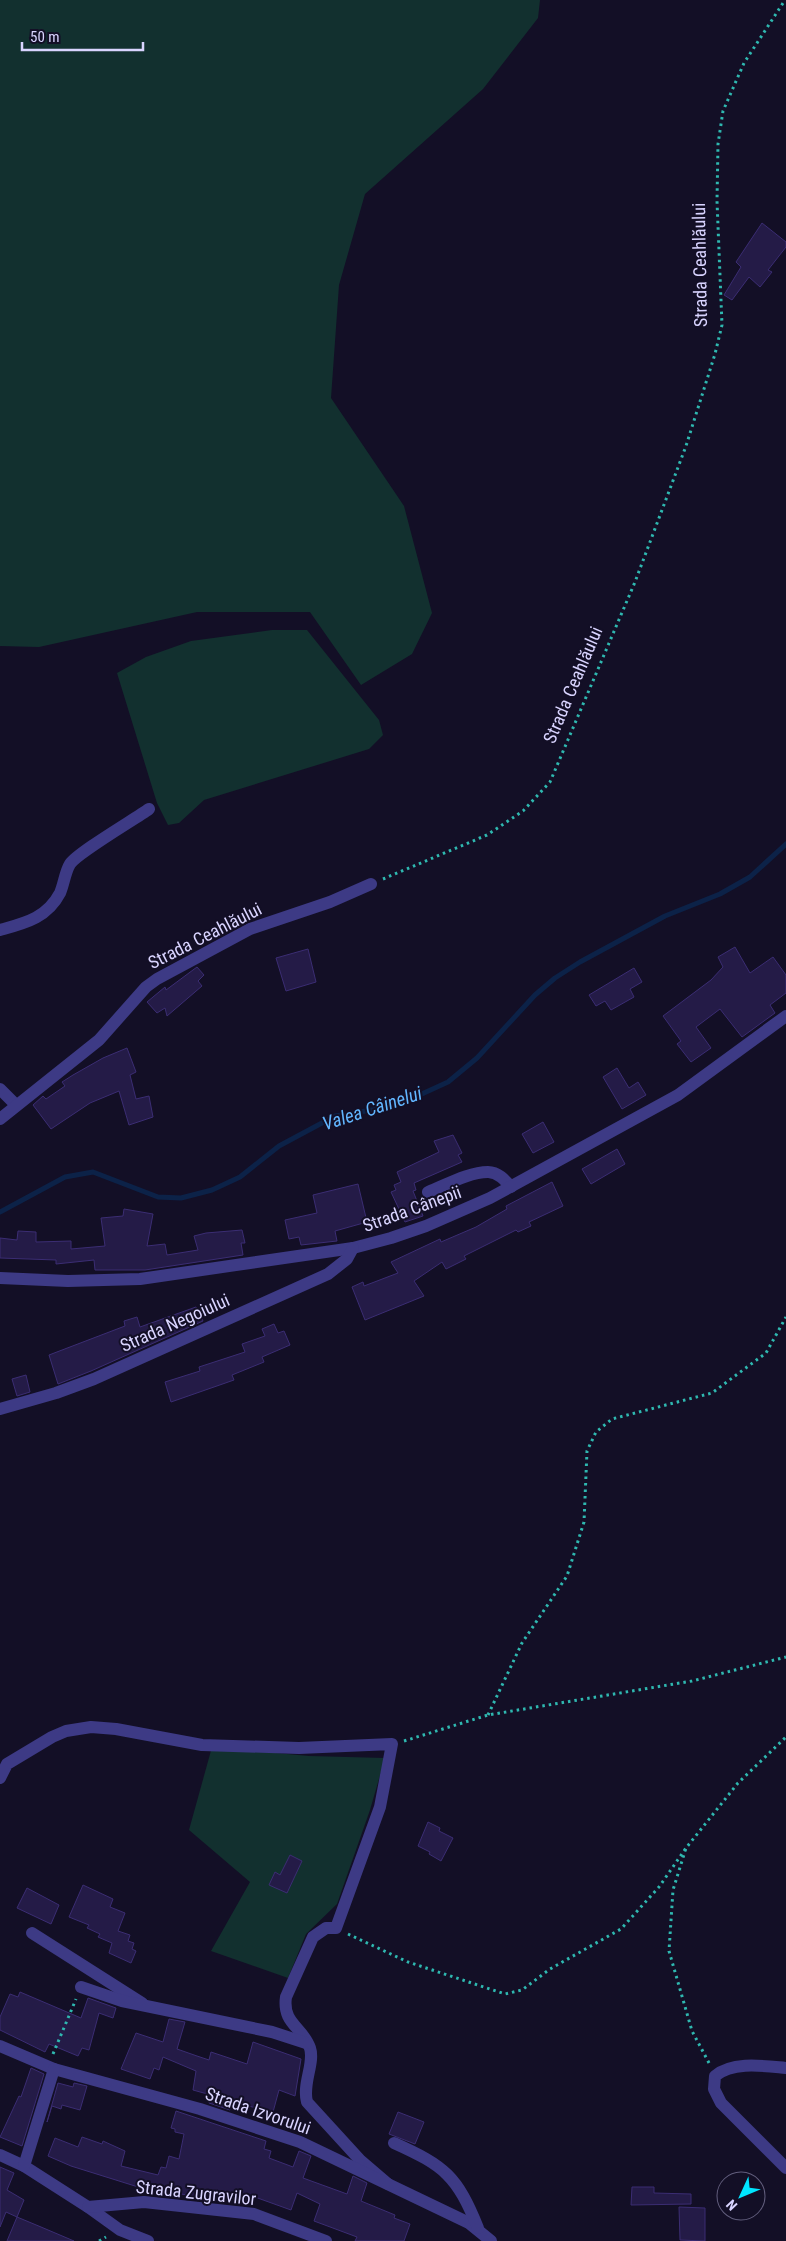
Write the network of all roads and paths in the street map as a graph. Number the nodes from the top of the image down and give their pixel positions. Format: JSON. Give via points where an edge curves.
{"nodes":[{"id":1,"x":785,"y":0,"type":"edge"},
{"id":2,"x":149,"y":809,"type":"dead end"},
{"id":3,"x":371,"y":884,"type":"joint"},
{"id":4,"x":0,"y":930,"type":"edge"},
{"id":5,"x":786,"y":1016,"type":"edge"},
{"id":6,"x":0,"y":1089,"type":"edge"},
{"id":7,"x":16,"y":1106,"type":"junction"},
{"id":8,"x":0,"y":1119,"type":"edge"},
{"id":9,"x":511,"y":1187,"type":"junction"},
{"id":10,"x":428,"y":1192,"type":"dead end"},
{"id":11,"x":353,"y":1248,"type":"junction"},
{"id":12,"x":0,"y":1278,"type":"edge"},
{"id":13,"x":786,"y":1317,"type":"edge"},
{"id":14,"x":0,"y":1409,"type":"edge"},
{"id":15,"x":786,"y":1657,"type":"edge"},
{"id":16,"x":488,"y":1715,"type":"junction"},
{"id":17,"x":786,"y":1737,"type":"edge"},
{"id":18,"x":392,"y":1744,"type":"junction"},
{"id":19,"x":1,"y":1772,"type":"edge"},
{"id":20,"x":686,"y":1848,"type":"junction"},
{"id":21,"x":336,"y":1928,"type":"junction"},
{"id":22,"x":32,"y":1933,"type":"dead end"},
{"id":23,"x":81,"y":1987,"type":"joint"},
{"id":24,"x":146,"y":2006,"type":"junction"},
{"id":25,"x":308,"y":2043,"type":"junction"},
{"id":26,"x":0,"y":2046,"type":"edge"},
{"id":27,"x":786,"y":2068,"type":"edge"},
{"id":28,"x":54,"y":2069,"type":"junction"},
{"id":29,"x":715,"y":2076,"type":"junction"},
{"id":30,"x":394,"y":2143,"type":"dead end"},
{"id":31,"x":0,"y":2155,"type":"edge"},
{"id":32,"x":24,"y":2166,"type":"junction"},
{"id":33,"x":786,"y":2168,"type":"edge"},
{"id":34,"x":388,"y":2184,"type":"junction"},
{"id":35,"x":88,"y":2207,"type":"junction"},
{"id":36,"x":478,"y":2228,"type":"junction"},
{"id":37,"x":148,"y":2241,"type":"edge"},
{"id":38,"x":326,"y":2241,"type":"edge"},
{"id":39,"x":491,"y":2241,"type":"edge"}],
"edges":[{"from":1,"to":3,"type":"path","name":"Strada Ceahlăului","via":[[744,63],[723,111],[718,144],[717,201],[722,324],[715,354],[686,446],[635,582],[550,782],[523,811],[487,835]]},
{"from":2,"to":4,"type":"street","via":[[70,864],[59,894],[49,909],[34,920]]},
{"from":3,"to":7,"type":"street","name":"Strada Ceahlăului","via":[[330,902],[250,929],[156,979],[100,1040]]},
{"from":5,"to":9,"type":"street","name":"Strada Cânepii","via":[[678,1095]]},
{"from":6,"to":7,"type":"street"},
{"from":7,"to":8,"type":"street","name":"Strada Ceahlăului"},
{"from":9,"to":10,"type":"street","via":[[500,1176],[489,1172]]},
{"from":9,"to":11,"type":"street","name":"Strada Cânepii","via":[[426,1226]]},
{"from":11,"to":12,"type":"street","name":"Strada Cânepii","via":[[140,1279],[68,1281]]},
{"from":11,"to":14,"type":"street","name":"Strada Negoiului","via":[[347,1259],[328,1274],[94,1379]]},
{"from":13,"to":16,"type":"path","via":[[766,1354],[712,1393],[612,1419],[596,1432],[587,1451],[584,1522],[567,1576],[522,1643]]},
{"from":15,"to":16,"type":"path","via":[[692,1681]]},
{"from":16,"to":18,"type":"path"},
{"from":17,"to":20,"type":"path","via":[[738,1783]]},
{"from":18,"to":19,"type":"street","via":[[299,1748],[202,1745],[91,1727],[52,1737],[7,1764]]},
{"from":18,"to":21,"type":"street","via":[[380,1807]]},
{"from":20,"to":21,"type":"path","via":[[658,1887],[621,1929],[550,1969],[522,1990],[506,1994],[408,1962]]},
{"from":20,"to":29,"type":"path","via":[[673,1890],[669,1951],[692,2031]]},
{"from":21,"to":25,"type":"street","via":[[326,1928],[313,1937],[286,1997],[284,2007],[288,2018]]},
{"from":22,"to":24,"type":"street"},
{"from":23,"to":24,"type":"street"},
{"from":23,"to":28,"type":"path","via":[[53,2054]]},
{"from":24,"to":25,"type":"street","via":[[272,2032]]},
{"from":25,"to":34,"type":"street","via":[[311,2051],[305,2094],[307,2102],[360,2160]]},
{"from":26,"to":28,"type":"street","name":"Strada Izvorului"},
{"from":27,"to":29,"type":"street","via":[[732,2067]]},
{"from":28,"to":32,"type":"street"},
{"from":28,"to":34,"type":"street","name":"Strada Izvorului","via":[[200,2109],[300,2142]]},
{"from":29,"to":33,"type":"street","via":[[714,2089],[721,2103]]},
{"from":30,"to":36,"type":"street","via":[[429,2159],[444,2170],[467,2201]]},
{"from":31,"to":32,"type":"street"},
{"from":32,"to":35,"type":"street"},
{"from":34,"to":36,"type":"street","name":"Strada Izvorului"},
{"from":35,"to":37,"type":"street","via":[[120,2230]]},
{"from":35,"to":38,"type":"street","name":"Strada Zugravilor","via":[[144,2202],[254,2214]]},
{"from":36,"to":39,"type":"street","name":"Strada Izvorului"}]}
